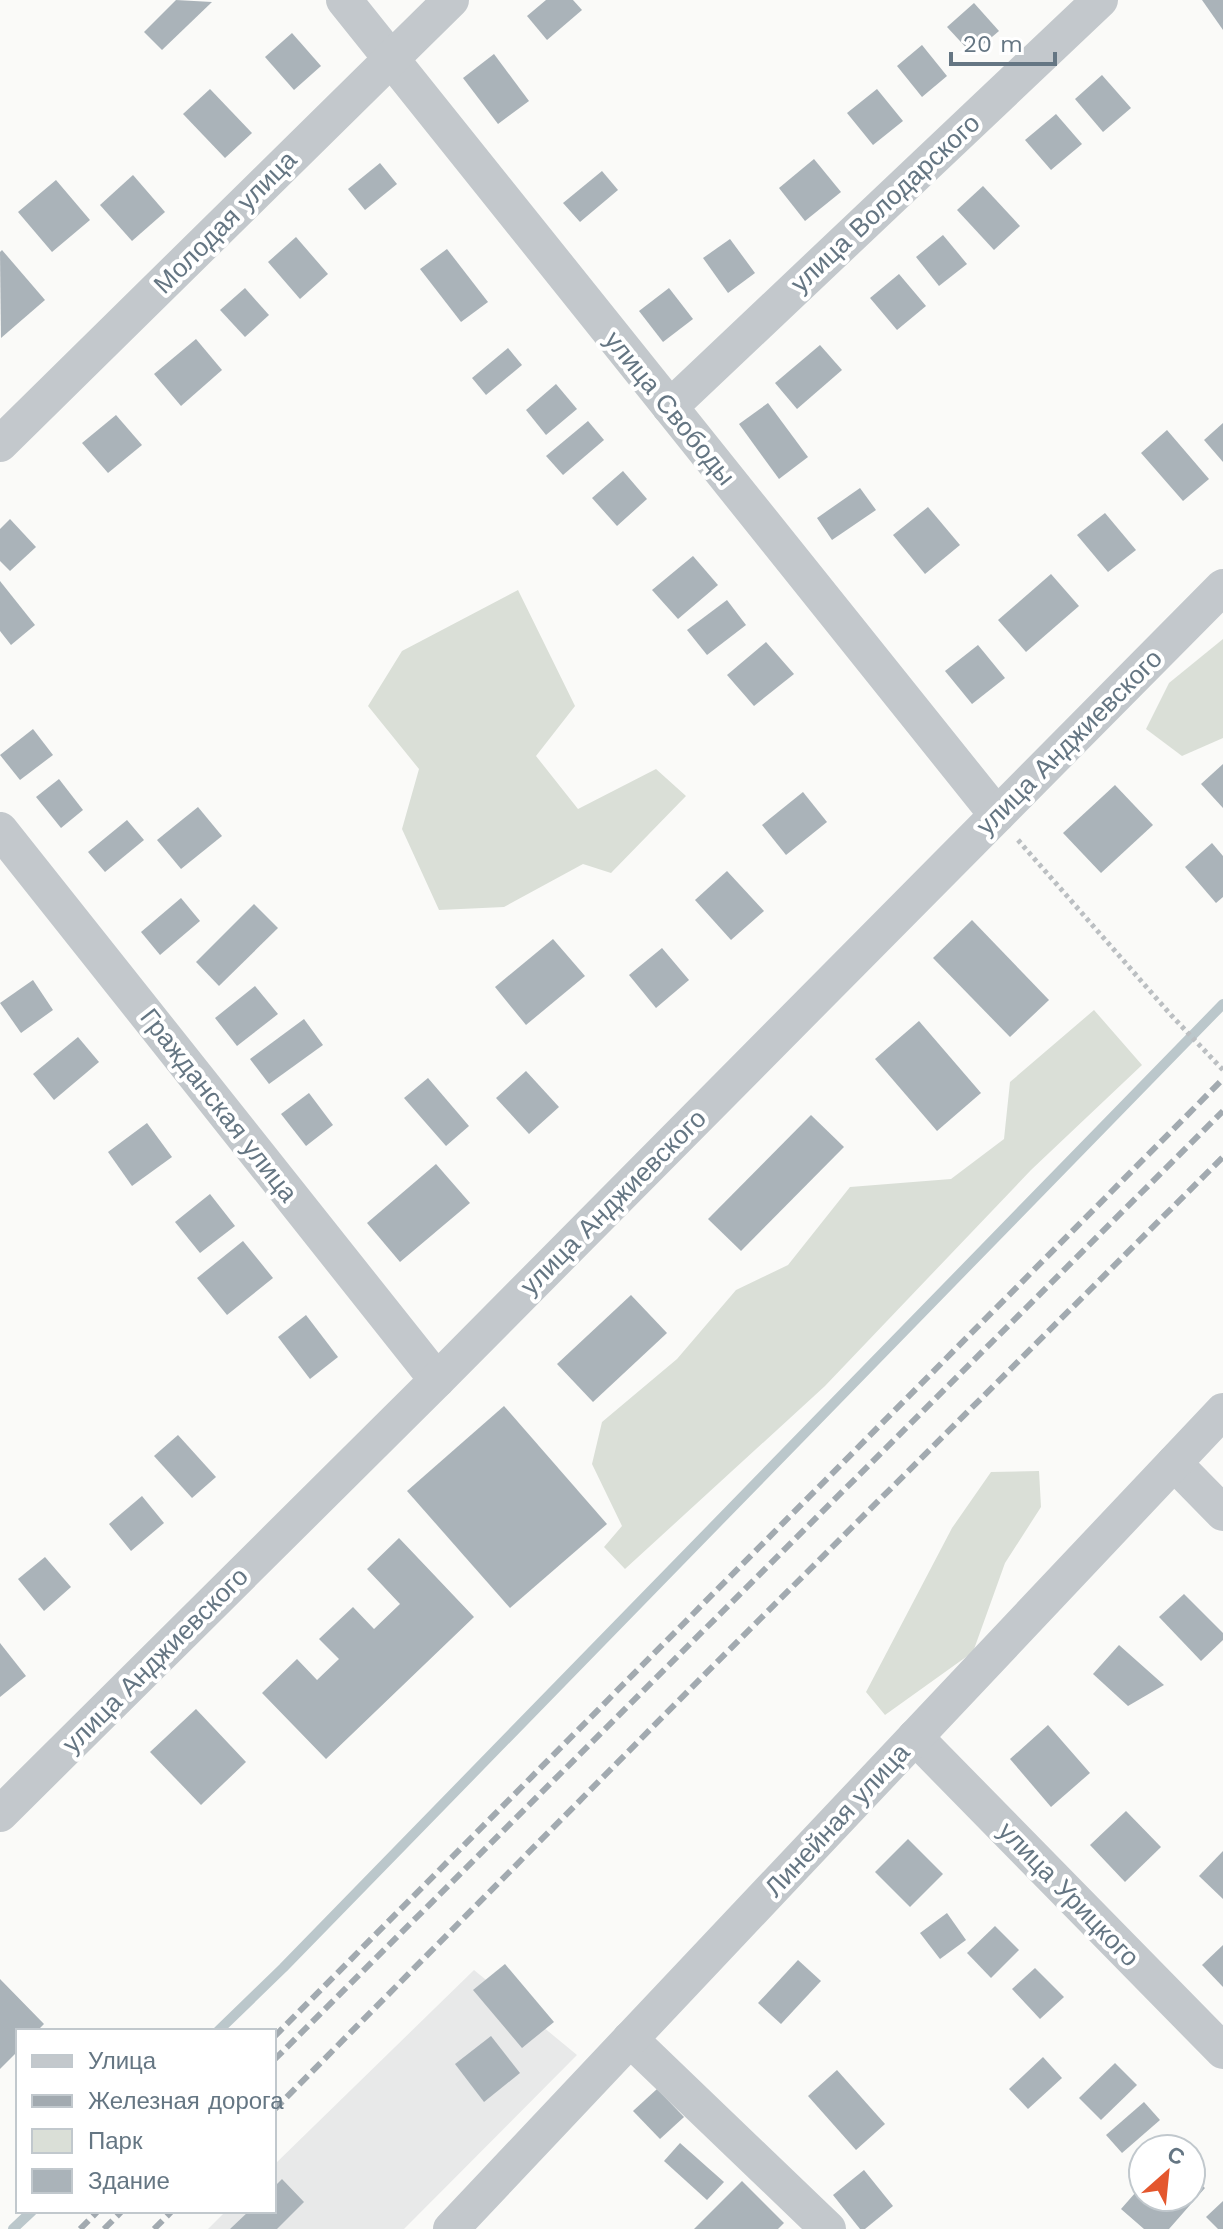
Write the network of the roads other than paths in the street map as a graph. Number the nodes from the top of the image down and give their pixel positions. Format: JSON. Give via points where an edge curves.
{"nodes":[{"id":1,"x":344,"y":0,"type":"edge"},
{"id":2,"x":451,"y":0,"type":"edge"},
{"id":3,"x":1100,"y":0,"type":"edge"},
{"id":4,"x":391,"y":58,"type":"junction"},
{"id":5,"x":670,"y":407,"type":"junction"},
{"id":6,"x":0,"y":444,"type":"edge"},
{"id":7,"x":1223,"y":587,"type":"edge"},
{"id":8,"x":997,"y":815,"type":"junction"},
{"id":9,"x":0,"y":830,"type":"edge"},
{"id":10,"x":437,"y":1380,"type":"junction"},
{"id":11,"x":1223,"y":1411,"type":"edge"},
{"id":12,"x":1174,"y":1463,"type":"junction"},
{"id":13,"x":1223,"y":1513,"type":"edge"},
{"id":14,"x":915,"y":1737,"type":"junction"},
{"id":15,"x":5,"y":1797,"type":"edge"},
{"id":16,"x":630,"y":2039,"type":"junction"},
{"id":17,"x":1223,"y":2051,"type":"edge"},
{"id":18,"x":451,"y":2229,"type":"edge"},
{"id":19,"x":828,"y":2229,"type":"edge"}],
"edges":[{"from":1,"to":4,"type":"street","name":"улица Свободы"},
{"from":2,"to":4,"type":"street","name":"Молодая улица"},
{"from":3,"to":5,"type":"street","name":"улица Володарского"},
{"from":4,"to":5,"type":"street","name":"улица Свободы"},
{"from":4,"to":6,"type":"street","name":"Молодая улица"},
{"from":5,"to":8,"type":"street","name":"улица Свободы"},
{"from":7,"to":8,"type":"street","name":"улица Анджиевского"},
{"from":8,"to":10,"type":"street","name":"улица Анджиевского"},
{"from":9,"to":10,"type":"street","name":"Гражданская улица"},
{"from":10,"to":15,"type":"street","name":"улица Анджиевского"},
{"from":11,"to":12,"type":"street","name":"Линейная улица"},
{"from":12,"to":13,"type":"street"},
{"from":12,"to":14,"type":"street","name":"Линейная улица"},
{"from":14,"to":16,"type":"street","name":"Линейная улица"},
{"from":14,"to":17,"type":"street","name":"улица Урицкого"},
{"from":16,"to":18,"type":"street","name":"Линейная улица"},
{"from":16,"to":19,"type":"street"}]}
